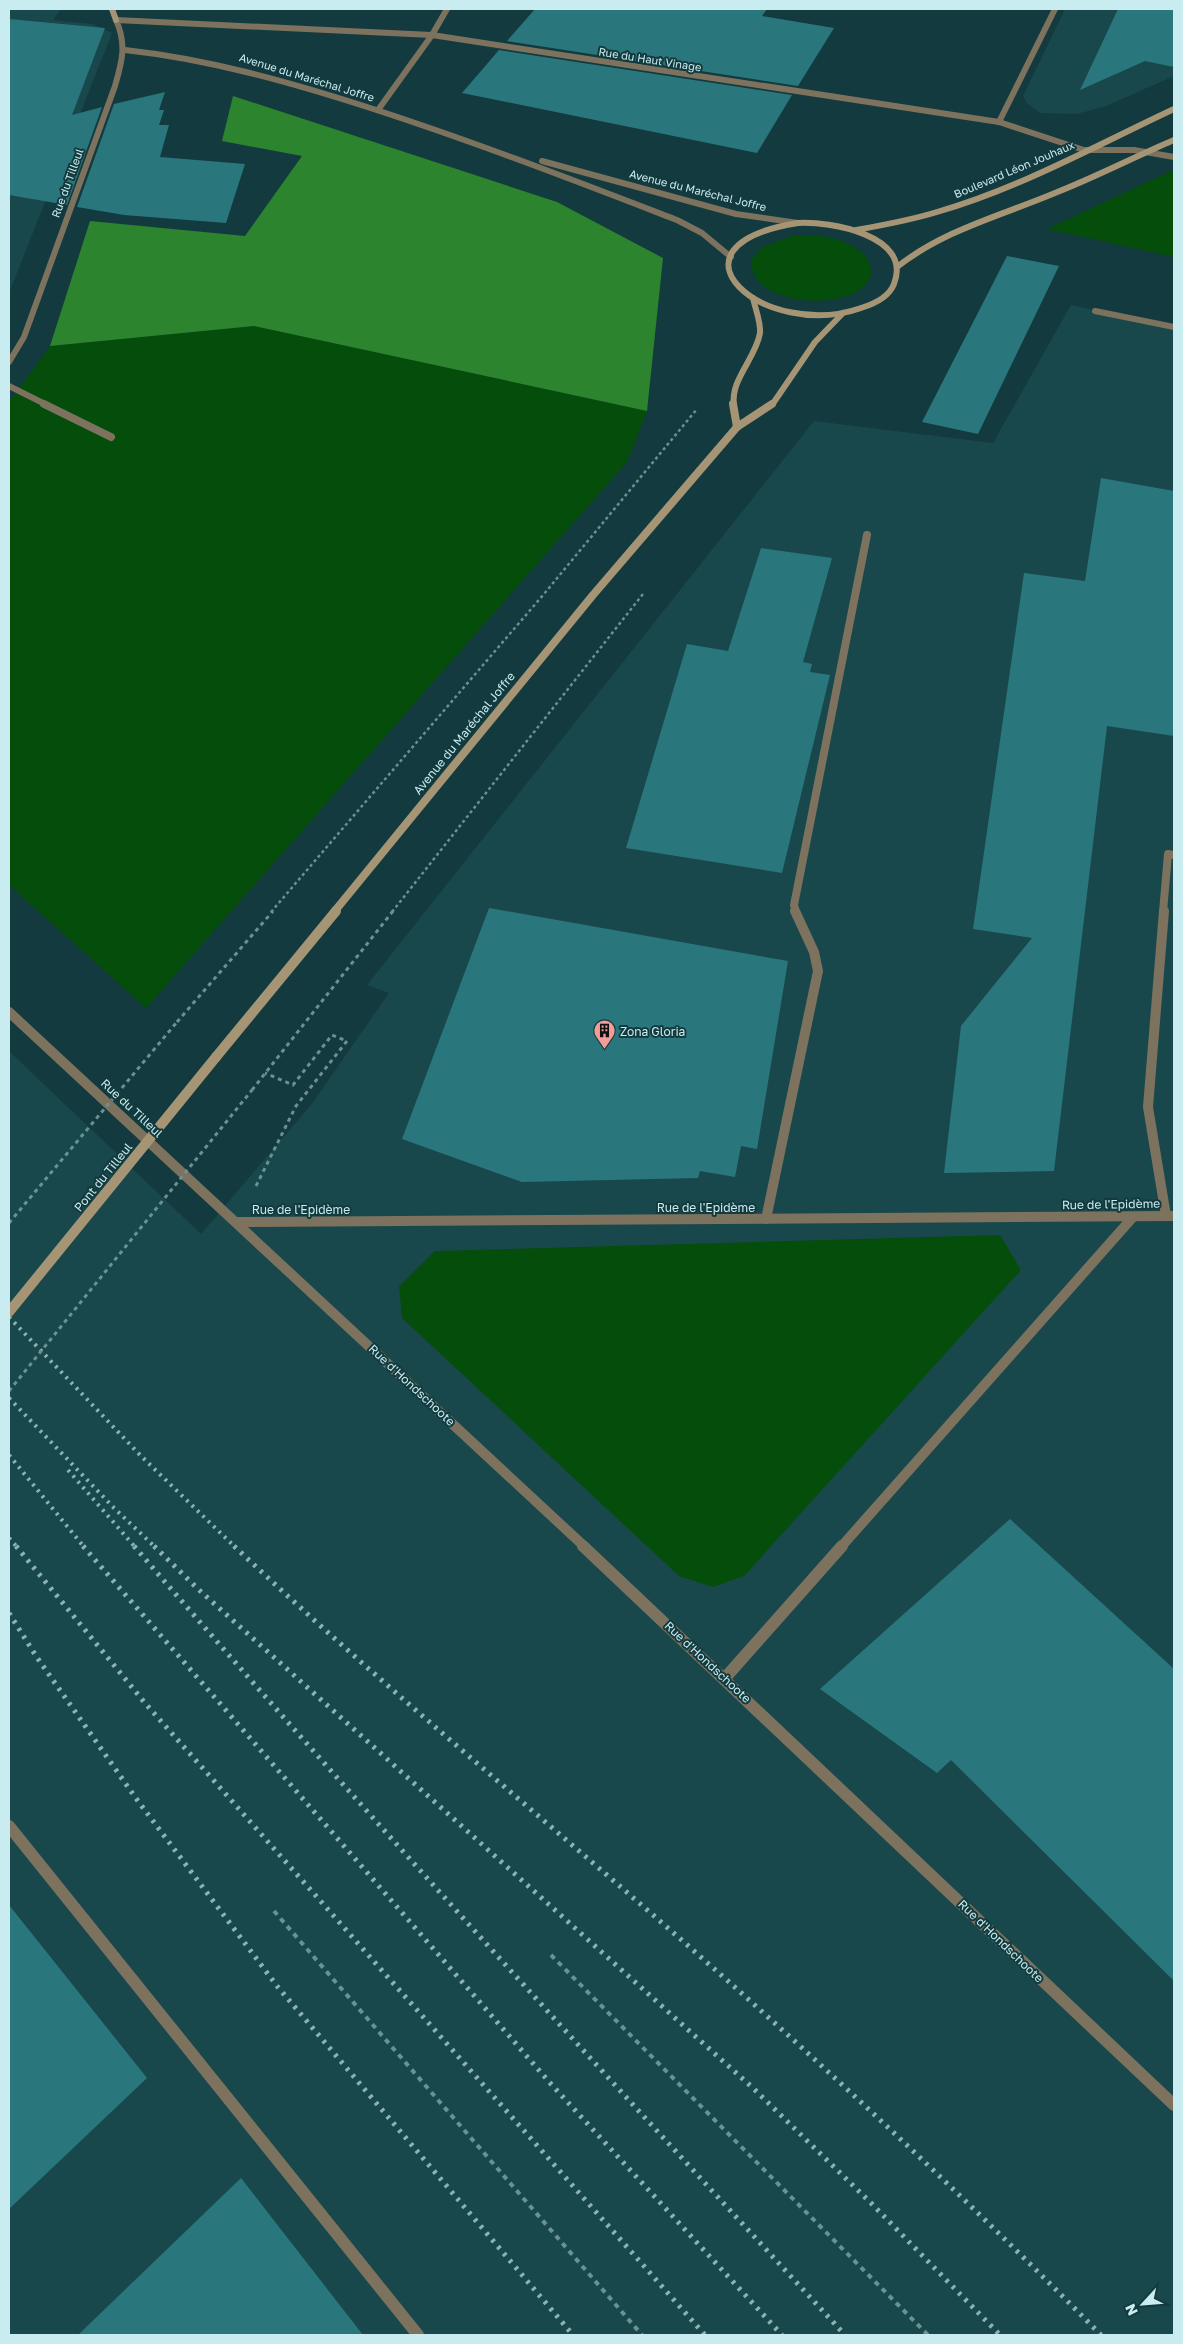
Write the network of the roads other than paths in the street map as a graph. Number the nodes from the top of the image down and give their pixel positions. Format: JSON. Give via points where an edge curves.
{"nodes":[{"id":1,"x":112,"y":9,"type":"edge"},
{"id":2,"x":448,"y":9,"type":"edge"},
{"id":3,"x":1055,"y":9,"type":"edge"},
{"id":4,"x":116,"y":20,"type":"junction"},
{"id":5,"x":432,"y":35,"type":"junction"},
{"id":6,"x":125,"y":50,"type":"junction"},
{"id":7,"x":1174,"y":109,"type":"edge"},
{"id":8,"x":378,"y":110,"type":"junction"},
{"id":9,"x":999,"y":122,"type":"junction"},
{"id":10,"x":1174,"y":140,"type":"edge"},
{"id":11,"x":478,"y":143,"type":"junction"},
{"id":12,"x":1084,"y":150,"type":"junction"},
{"id":13,"x":1148,"y":152,"type":"junction"},
{"id":14,"x":1174,"y":157,"type":"edge"},
{"id":15,"x":798,"y":223,"type":"junction"},
{"id":16,"x":856,"y":230,"type":"junction"},
{"id":17,"x":730,"y":256,"type":"junction"},
{"id":18,"x":897,"y":267,"type":"junction"},
{"id":19,"x":753,"y":298,"type":"junction"},
{"id":20,"x":1095,"y":311,"type":"dead end"},
{"id":21,"x":843,"y":313,"type":"junction"},
{"id":22,"x":1174,"y":327,"type":"edge"},
{"id":23,"x":9,"y":362,"type":"edge"},
{"id":24,"x":9,"y":386,"type":"edge"},
{"id":25,"x":737,"y":427,"type":"junction"},
{"id":26,"x":111,"y":437,"type":"dead end"},
{"id":27,"x":867,"y":535,"type":"dead end"},
{"id":28,"x":1174,"y":855,"type":"edge"},
{"id":29,"x":9,"y":1012,"type":"edge"},
{"id":30,"x":216,"y":1058,"type":"joint"},
{"id":31,"x":1170,"y":1216,"type":"edge"},
{"id":32,"x":1133,"y":1217,"type":"junction"},
{"id":33,"x":766,"y":1219,"type":"junction"},
{"id":34,"x":238,"y":1222,"type":"junction"},
{"id":35,"x":9,"y":1312,"type":"edge"},
{"id":36,"x":725,"y":1678,"type":"junction"},
{"id":37,"x":9,"y":1826,"type":"edge"},
{"id":38,"x":1174,"y":2105,"type":"edge"},
{"id":39,"x":418,"y":2335,"type":"edge"}],
"edges":[{"from":1,"to":4,"type":"main road"},
{"from":2,"to":5,"type":"street"},
{"from":3,"to":9,"type":"street"},
{"from":4,"to":5,"type":"street","name":"Rue du Haut Vinage"},
{"from":4,"to":6,"type":"street","via":[[123,34]]},
{"from":5,"to":8,"type":"street"},
{"from":5,"to":9,"type":"street","name":"Rue du Haut Vinage"},
{"from":6,"to":8,"type":"street","name":"Avenue du Maréchal Joffre","via":[[173,54],[243,69]]},
{"from":6,"to":23,"type":"street","name":"Rue du Tilleul","via":[[24,337]]},
{"from":7,"to":12,"type":"main road","name":"Boulevard Léon Jouhaux"},
{"from":8,"to":11,"type":"street","name":"Avenue du Maréchal Joffre"},
{"from":9,"to":12,"type":"street","name":"Rue du Haut Vinage"},
{"from":10,"to":13,"type":"main road"},
{"from":11,"to":15,"type":"street","name":"Avenue du Maréchal Joffre","via":[[728,212]]},
{"from":11,"to":17,"type":"street","name":"Avenue du Maréchal Joffre","via":[[677,220],[702,233]]},
{"from":12,"to":13,"type":"street","name":"Rue du Haut Vinage"},
{"from":12,"to":16,"type":"main road","name":"Boulevard Léon Jouhaux","via":[[947,208],[888,226]]},
{"from":13,"to":14,"type":"street","name":"Rue du Haut Vinage"},
{"from":13,"to":18,"type":"main road","via":[[942,237],[916,251]]},
{"from":15,"to":16,"type":"main road"},
{"from":15,"to":17,"type":"main road","via":[[754,234],[739,244]]},
{"from":16,"to":18,"type":"main road","via":[[884,246]]},
{"from":17,"to":19,"type":"main road","via":[[732,278]]},
{"from":18,"to":21,"type":"main road","via":[[895,282],[885,295],[867,306]]},
{"from":19,"to":21,"type":"main road","via":[[788,311]]},
{"from":19,"to":25,"type":"main road","via":[[760,331],[754,354],[732,394]]},
{"from":20,"to":22,"type":"street"},
{"from":21,"to":25,"type":"main road","name":"Avenue du Maréchal Joffre","via":[[815,342],[774,402]]},
{"from":24,"to":26,"type":"street"},
{"from":25,"to":30,"type":"main road","name":"Avenue du Maréchal Joffre","via":[[593,595]]},
{"from":27,"to":33,"type":"street","via":[[794,905],[814,947],[818,970]]},
{"from":28,"to":31,"type":"street","via":[[1168,854],[1149,1099],[1152,1138]]},
{"from":29,"to":34,"type":"street","name":"Rue du Tilleul"},
{"from":30,"to":35,"type":"main road","name":"Pont du Tilleul","bridge":true},
{"from":31,"to":32,"type":"street","name":"Rue de l'Epidème"},
{"from":32,"to":33,"type":"street","name":"Rue de l'Epidème"},
{"from":32,"to":36,"type":"street"},
{"from":33,"to":34,"type":"street","name":"Rue de l'Epidème"},
{"from":34,"to":36,"type":"street","name":"Rue d'Hondschoote"},
{"from":36,"to":38,"type":"street","name":"Rue d'Hondschoote"},
{"from":37,"to":39,"type":"street"}]}
